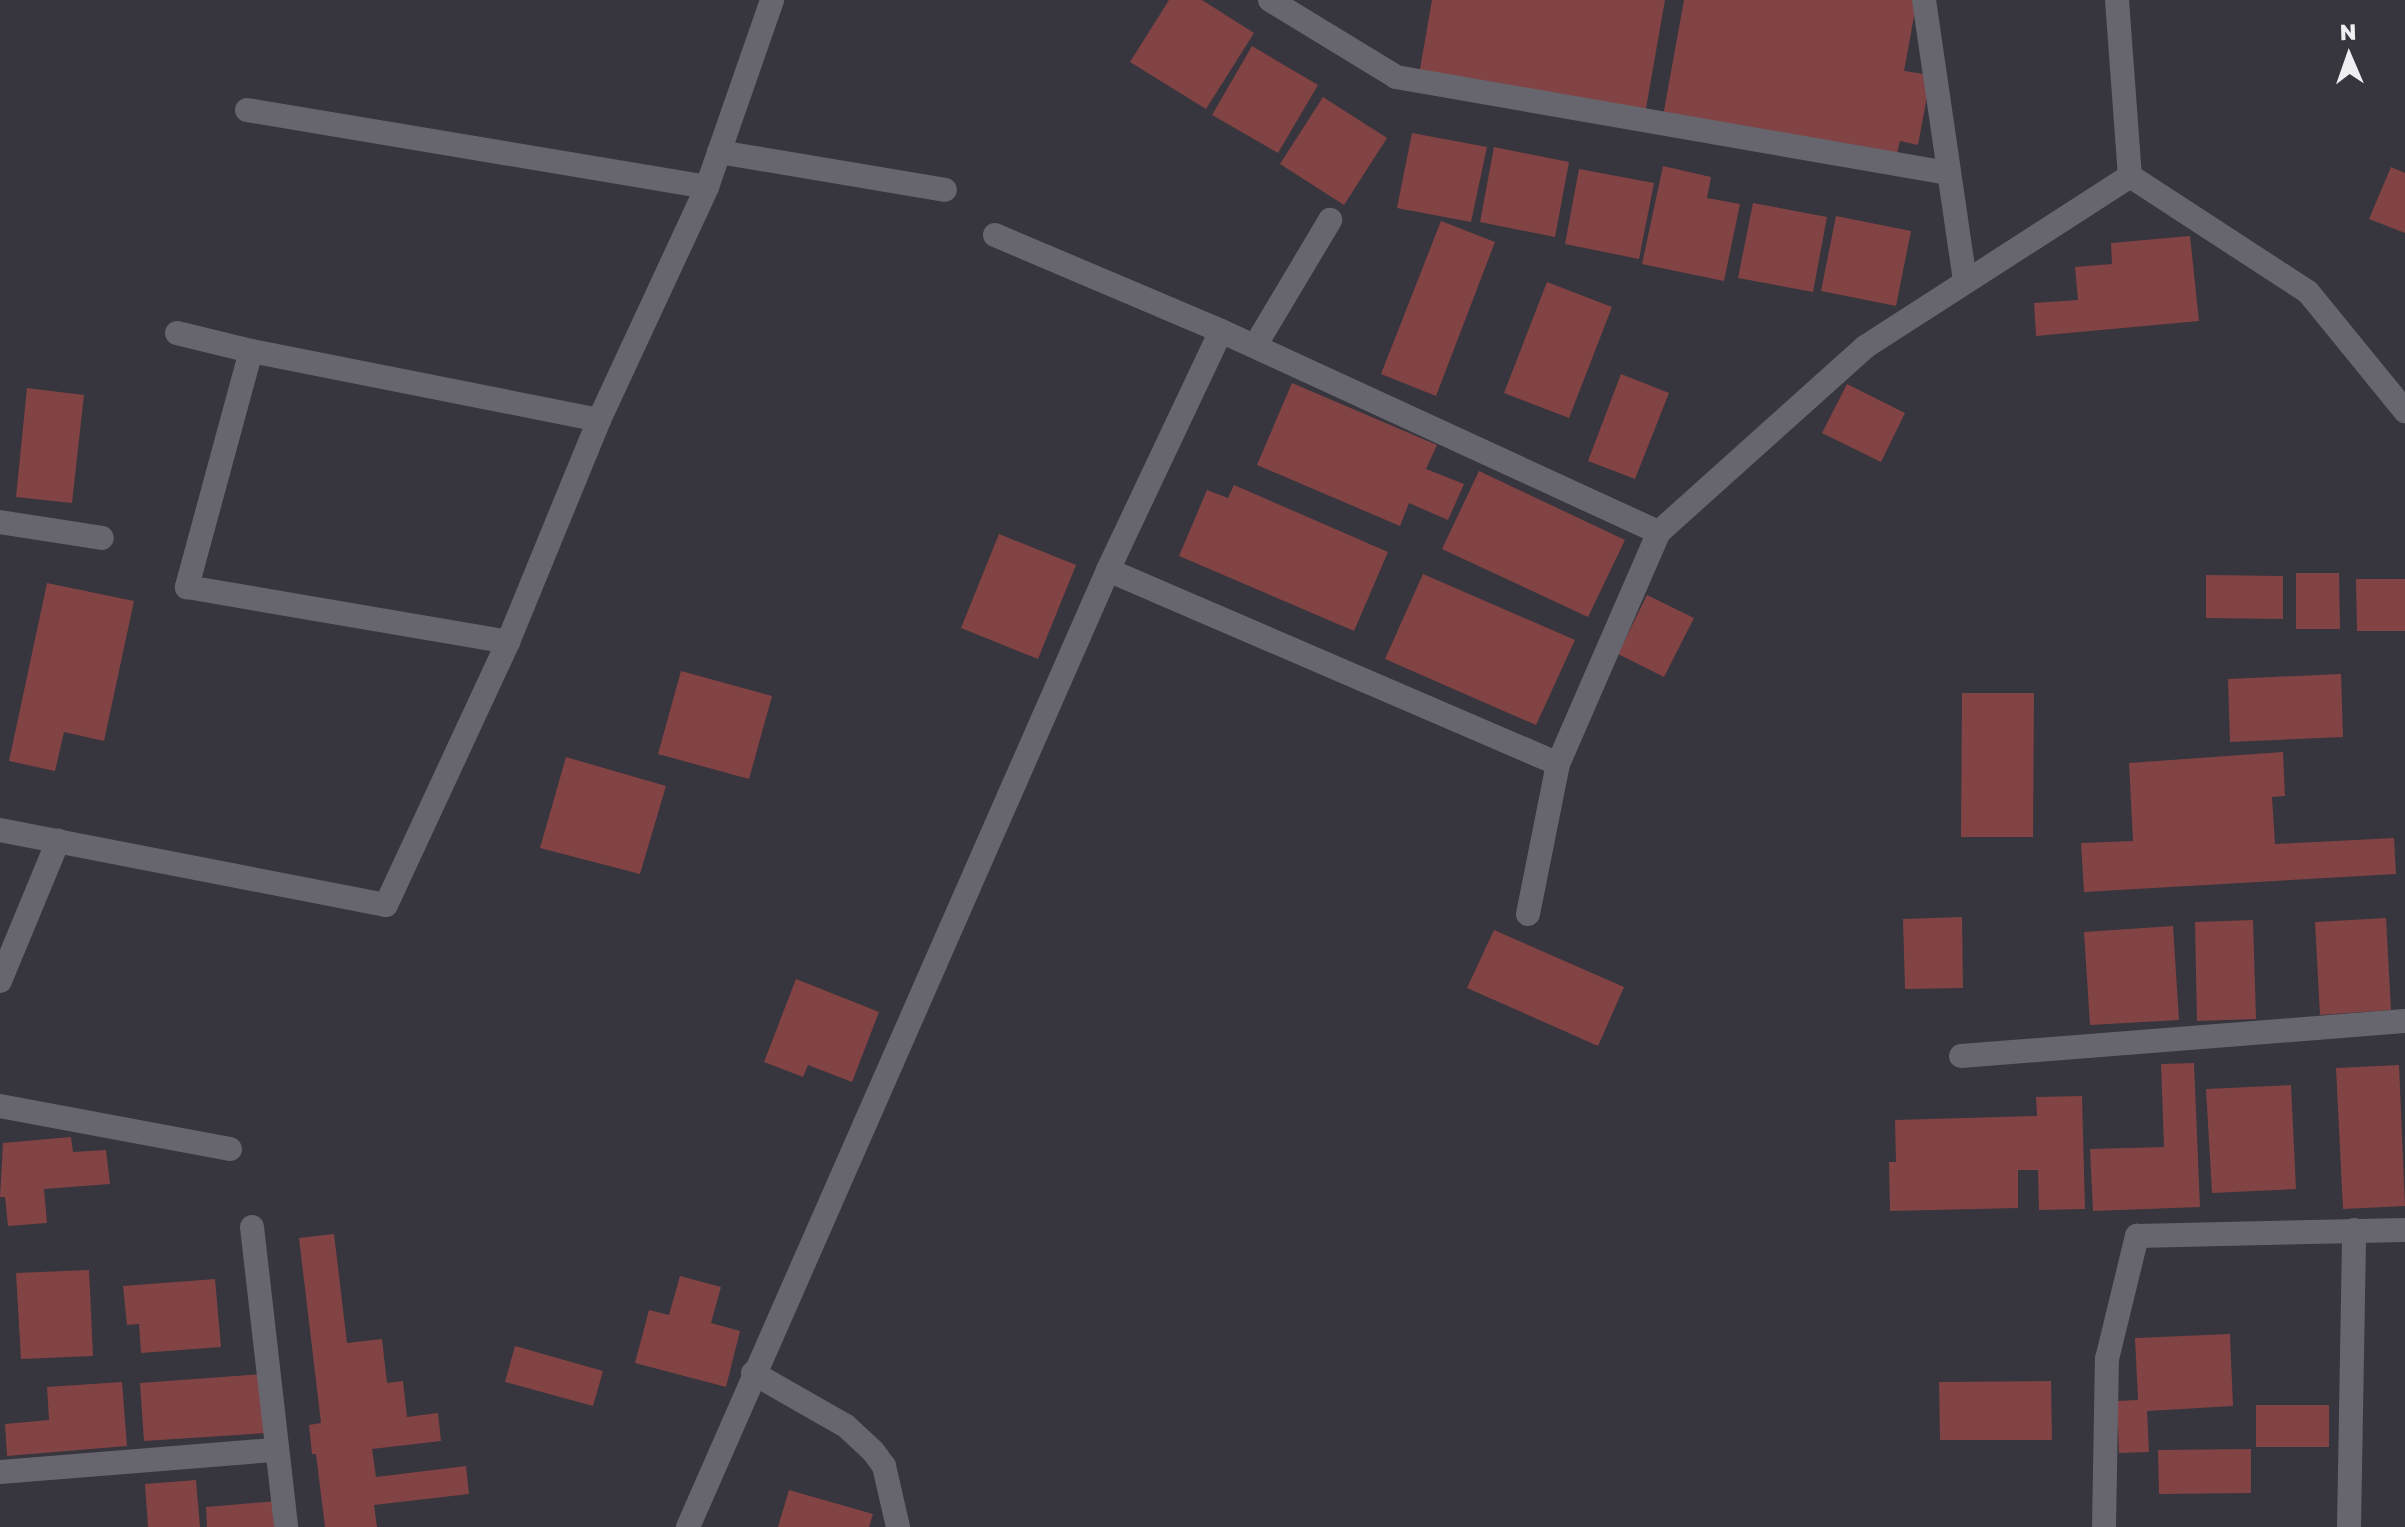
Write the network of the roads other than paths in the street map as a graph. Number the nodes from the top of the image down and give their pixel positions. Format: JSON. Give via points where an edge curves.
{"nodes":[{"id":1,"x":772,"y":0,"type":"edge"},
{"id":2,"x":1924,"y":0,"type":"edge"},
{"id":3,"x":2117,"y":0,"type":"edge"},
{"id":4,"x":1274,"y":1,"type":"edge"},
{"id":5,"x":247,"y":110,"type":"dead end"},
{"id":6,"x":719,"y":152,"type":"junction"},
{"id":7,"x":1948,"y":173,"type":"junction"},
{"id":8,"x":2130,"y":176,"type":"junction"},
{"id":9,"x":707,"y":187,"type":"junction"},
{"id":10,"x":945,"y":190,"type":"dead end"},
{"id":11,"x":1330,"y":220,"type":"dead end"},
{"id":12,"x":995,"y":235,"type":"dead end"},
{"id":13,"x":1965,"y":281,"type":"junction"},
{"id":14,"x":1221,"y":331,"type":"junction"},
{"id":15,"x":177,"y":333,"type":"dead end"},
{"id":16,"x":1255,"y":346,"type":"junction"},
{"id":17,"x":251,"y":351,"type":"junction"},
{"id":18,"x":2405,"y":411,"type":"edge"},
{"id":19,"x":599,"y":420,"type":"junction"},
{"id":20,"x":0,"y":522,"type":"edge"},
{"id":21,"x":1659,"y":532,"type":"junction"},
{"id":22,"x":102,"y":538,"type":"dead end"},
{"id":23,"x":1108,"y":570,"type":"junction"},
{"id":24,"x":508,"y":642,"type":"junction"},
{"id":25,"x":1558,"y":764,"type":"junction"},
{"id":26,"x":0,"y":830,"type":"edge"},
{"id":27,"x":58,"y":841,"type":"junction"},
{"id":28,"x":1528,"y":914,"type":"dead end"},
{"id":29,"x":0,"y":981,"type":"edge"},
{"id":30,"x":2405,"y":1021,"type":"edge"},
{"id":31,"x":1961,"y":1056,"type":"dead end"},
{"id":32,"x":0,"y":1106,"type":"edge"},
{"id":33,"x":230,"y":1149,"type":"dead end"},
{"id":34,"x":252,"y":1227,"type":"dead end"},
{"id":35,"x":2354,"y":1230,"type":"junction"},
{"id":36,"x":2405,"y":1230,"type":"edge"},
{"id":37,"x":753,"y":1373,"type":"junction"},
{"id":38,"x":276,"y":1450,"type":"junction"},
{"id":39,"x":0,"y":1472,"type":"edge"},
{"id":40,"x":286,"y":1527,"type":"edge"},
{"id":41,"x":688,"y":1527,"type":"edge"},
{"id":42,"x":898,"y":1527,"type":"edge"},
{"id":43,"x":2104,"y":1527,"type":"edge"},
{"id":44,"x":2349,"y":1527,"type":"edge"}],
"edges":[{"from":1,"to":6,"type":"street"},
{"from":2,"to":7,"type":"street"},
{"from":3,"to":8,"type":"street"},
{"from":4,"to":7,"type":"street","via":[[1396,77]]},
{"from":5,"to":9,"type":"street"},
{"from":6,"to":9,"type":"street"},
{"from":6,"to":10,"type":"street"},
{"from":7,"to":13,"type":"street"},
{"from":8,"to":13,"type":"street"},
{"from":8,"to":18,"type":"street","via":[[2308,292]]},
{"from":9,"to":19,"type":"street"},
{"from":11,"to":16,"type":"street"},
{"from":12,"to":14,"type":"street"},
{"from":13,"to":21,"type":"street","via":[[1865,347]]},
{"from":14,"to":16,"type":"street"},
{"from":14,"to":23,"type":"street"},
{"from":15,"to":17,"type":"street"},
{"from":16,"to":21,"type":"street"},
{"from":17,"to":19,"type":"street"},
{"from":17,"to":24,"type":"street","via":[[187,587]]},
{"from":19,"to":24,"type":"street"},
{"from":20,"to":22,"type":"street"},
{"from":21,"to":25,"type":"street"},
{"from":23,"to":25,"type":"street"},
{"from":23,"to":37,"type":"street"},
{"from":24,"to":27,"type":"street","via":[[386,905]]},
{"from":25,"to":28,"type":"street"},
{"from":26,"to":27,"type":"street"},
{"from":27,"to":29,"type":"street"},
{"from":30,"to":31,"type":"street"},
{"from":32,"to":33,"type":"street"},
{"from":34,"to":38,"type":"street"},
{"from":35,"to":36,"type":"street"},
{"from":35,"to":43,"type":"street","via":[[2137,1236],[2107,1359]]},
{"from":35,"to":44,"type":"street"},
{"from":37,"to":41,"type":"street"},
{"from":37,"to":42,"type":"street","via":[[846,1426],[873,1451],[884,1466]]},
{"from":38,"to":39,"type":"street"},
{"from":38,"to":40,"type":"street"}]}
